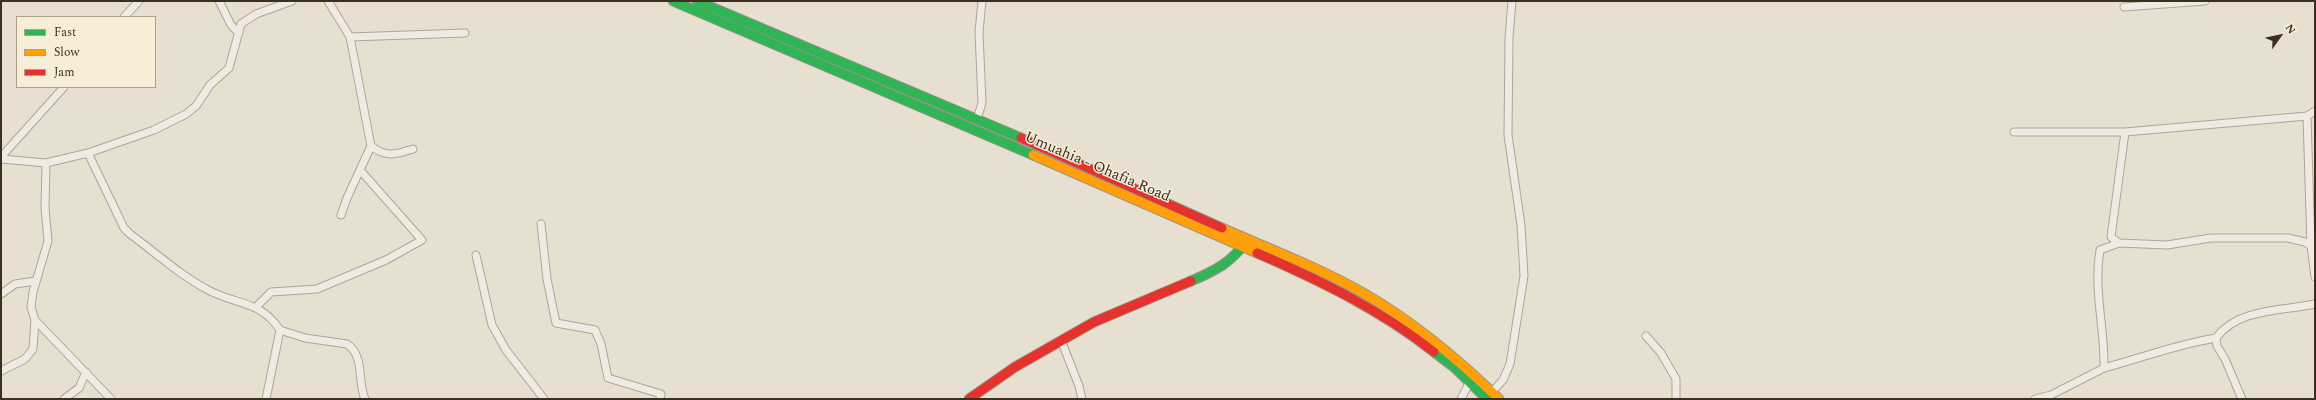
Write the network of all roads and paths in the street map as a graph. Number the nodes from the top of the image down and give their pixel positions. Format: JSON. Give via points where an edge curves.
{"nodes":[{"id":1,"x":139,"y":1,"type":"edge"},
{"id":2,"x":219,"y":1,"type":"edge"},
{"id":3,"x":292,"y":1,"type":"edge"},
{"id":4,"x":328,"y":1,"type":"edge"},
{"id":5,"x":673,"y":1,"type":"edge"},
{"id":6,"x":697,"y":1,"type":"edge"},
{"id":7,"x":982,"y":1,"type":"edge"},
{"id":8,"x":1512,"y":1,"type":"edge"},
{"id":9,"x":2205,"y":1,"type":"edge"},
{"id":10,"x":2124,"y":7,"type":"dead end"},
{"id":11,"x":125,"y":16,"type":"edge"},
{"id":12,"x":239,"y":33,"type":"junction"},
{"id":13,"x":464,"y":33,"type":"dead end"},
{"id":14,"x":350,"y":37,"type":"junction"},
{"id":15,"x":63,"y":88,"type":"edge"},
{"id":16,"x":2315,"y":111,"type":"edge"},
{"id":17,"x":2307,"y":116,"type":"junction"},
{"id":18,"x":976,"y":119,"type":"junction"},
{"id":19,"x":2014,"y":132,"type":"dead end"},
{"id":20,"x":2125,"y":132,"type":"junction"},
{"id":21,"x":371,"y":146,"type":"junction"},
{"id":22,"x":413,"y":149,"type":"dead end"},
{"id":23,"x":88,"y":153,"type":"junction"},
{"id":24,"x":1,"y":158,"type":"edge"},
{"id":25,"x":46,"y":163,"type":"junction"},
{"id":26,"x":360,"y":170,"type":"junction"},
{"id":27,"x":341,"y":216,"type":"dead end"},
{"id":28,"x":541,"y":224,"type":"dead end"},
{"id":29,"x":1246,"y":243,"type":"junction"},
{"id":30,"x":2119,"y":243,"type":"junction"},
{"id":31,"x":2311,"y":246,"type":"junction"},
{"id":32,"x":476,"y":255,"type":"dead end"},
{"id":33,"x":2315,"y":277,"type":"edge"},
{"id":34,"x":35,"y":281,"type":"junction"},
{"id":35,"x":1,"y":294,"type":"edge"},
{"id":36,"x":2315,"y":304,"type":"edge"},
{"id":37,"x":256,"y":307,"type":"junction"},
{"id":38,"x":35,"y":320,"type":"junction"},
{"id":39,"x":280,"y":330,"type":"junction"},
{"id":40,"x":1646,"y":336,"type":"dead end"},
{"id":41,"x":2216,"y":338,"type":"junction"},
{"id":42,"x":1061,"y":340,"type":"junction"},
{"id":43,"x":2104,"y":368,"type":"junction"},
{"id":44,"x":1,"y":371,"type":"edge"},
{"id":45,"x":86,"y":372,"type":"junction"},
{"id":46,"x":1470,"y":381,"type":"junction"},
{"id":47,"x":1493,"y":397,"type":"edge"},
{"id":48,"x":64,"y":399,"type":"edge"},
{"id":49,"x":111,"y":399,"type":"edge"},
{"id":50,"x":266,"y":399,"type":"edge"},
{"id":51,"x":365,"y":399,"type":"edge"},
{"id":52,"x":544,"y":399,"type":"edge"},
{"id":53,"x":660,"y":399,"type":"edge"},
{"id":54,"x":969,"y":399,"type":"edge"},
{"id":55,"x":1082,"y":399,"type":"edge"},
{"id":56,"x":1461,"y":399,"type":"edge"},
{"id":57,"x":1676,"y":399,"type":"edge"},
{"id":58,"x":2035,"y":399,"type":"edge"},
{"id":59,"x":2242,"y":399,"type":"edge"}],
"edges":[{"from":1,"to":11,"type":"street"},
{"from":2,"to":12,"type":"street","via":[[231,25]]},
{"from":3,"to":12,"type":"street","via":[[256,14],[241,24]]},
{"from":4,"to":14,"type":"street"},
{"from":5,"to":29,"type":"main road","name":"Umuahia - Ohafia Road"},
{"from":6,"to":18,"type":"main road","name":"Umuahia - Ohafia Road"},
{"from":7,"to":18,"type":"street","via":[[979,32],[982,103]]},
{"from":8,"to":47,"type":"street","via":[[1508,38],[1508,135],[1521,225],[1524,276],[1510,364]]},
{"from":9,"to":10,"type":"street"},
{"from":12,"to":23,"type":"street","via":[[229,68],[210,85],[196,106],[186,114],[154,130]]},
{"from":13,"to":14,"type":"street"},
{"from":14,"to":21,"type":"street"},
{"from":15,"to":24,"type":"street"},
{"from":16,"to":17,"type":"street"},
{"from":17,"to":20,"type":"street"},
{"from":17,"to":31,"type":"street"},
{"from":18,"to":29,"type":"main road","name":"Umuahia - Ohafia Road"},
{"from":19,"to":20,"type":"street"},
{"from":20,"to":30,"type":"street","via":[[2110,237]]},
{"from":21,"to":22,"type":"street","via":[[379,153],[393,155]]},
{"from":21,"to":26,"type":"street"},
{"from":23,"to":25,"type":"street"},
{"from":23,"to":37,"type":"street","via":[[124,228],[130,234],[184,276],[211,292]]},
{"from":24,"to":25,"type":"street"},
{"from":25,"to":34,"type":"street","via":[[45,208],[48,240]]},
{"from":26,"to":27,"type":"street"},
{"from":26,"to":37,"type":"street","via":[[422,240],[386,260],[317,288],[271,292]]},
{"from":28,"to":53,"type":"street","via":[[547,279],[556,323],[595,330],[601,344],[608,378],[661,394]]},
{"from":29,"to":42,"type":"main road","via":[[1235,257],[1218,270],[1094,322]]},
{"from":29,"to":46,"type":"main road","name":"Umuahia - Ohafia Road","via":[[1370,307],[1423,342]]},
{"from":29,"to":47,"type":"main road","name":"Umuahia - Ohafia Road","via":[[1370,296],[1434,340]]},
{"from":30,"to":31,"type":"street","via":[[2167,245],[2211,238],[2288,238]]},
{"from":30,"to":43,"type":"street","via":[[2100,250],[2097,266]]},
{"from":31,"to":33,"type":"street"},
{"from":32,"to":52,"type":"street","via":[[492,325],[506,350]]},
{"from":34,"to":35,"type":"street","via":[[15,284]]},
{"from":34,"to":38,"type":"street","via":[[31,307]]},
{"from":36,"to":41,"type":"street","via":[[2258,312],[2222,330]]},
{"from":37,"to":39,"type":"street","via":[[273,319]]},
{"from":38,"to":44,"type":"street","via":[[33,349],[15,366]]},
{"from":38,"to":45,"type":"street"},
{"from":39,"to":50,"type":"street"},
{"from":39,"to":51,"type":"street","via":[[305,338],[340,342],[352,347],[357,356]]},
{"from":40,"to":57,"type":"street","via":[[1661,353],[1676,378]]},
{"from":41,"to":43,"type":"street","via":[[2186,342],[2162,352]]},
{"from":41,"to":59,"type":"street","via":[[2217,346]]},
{"from":42,"to":54,"type":"main road"},
{"from":42,"to":55,"type":"street"},
{"from":43,"to":58,"type":"street","via":[[2051,395]]},
{"from":45,"to":48,"type":"street","via":[[79,388]]},
{"from":45,"to":49,"type":"street"},
{"from":46,"to":47,"type":"main road","name":"Umuahia - Ohafia Road"},
{"from":46,"to":56,"type":"street"}]}
